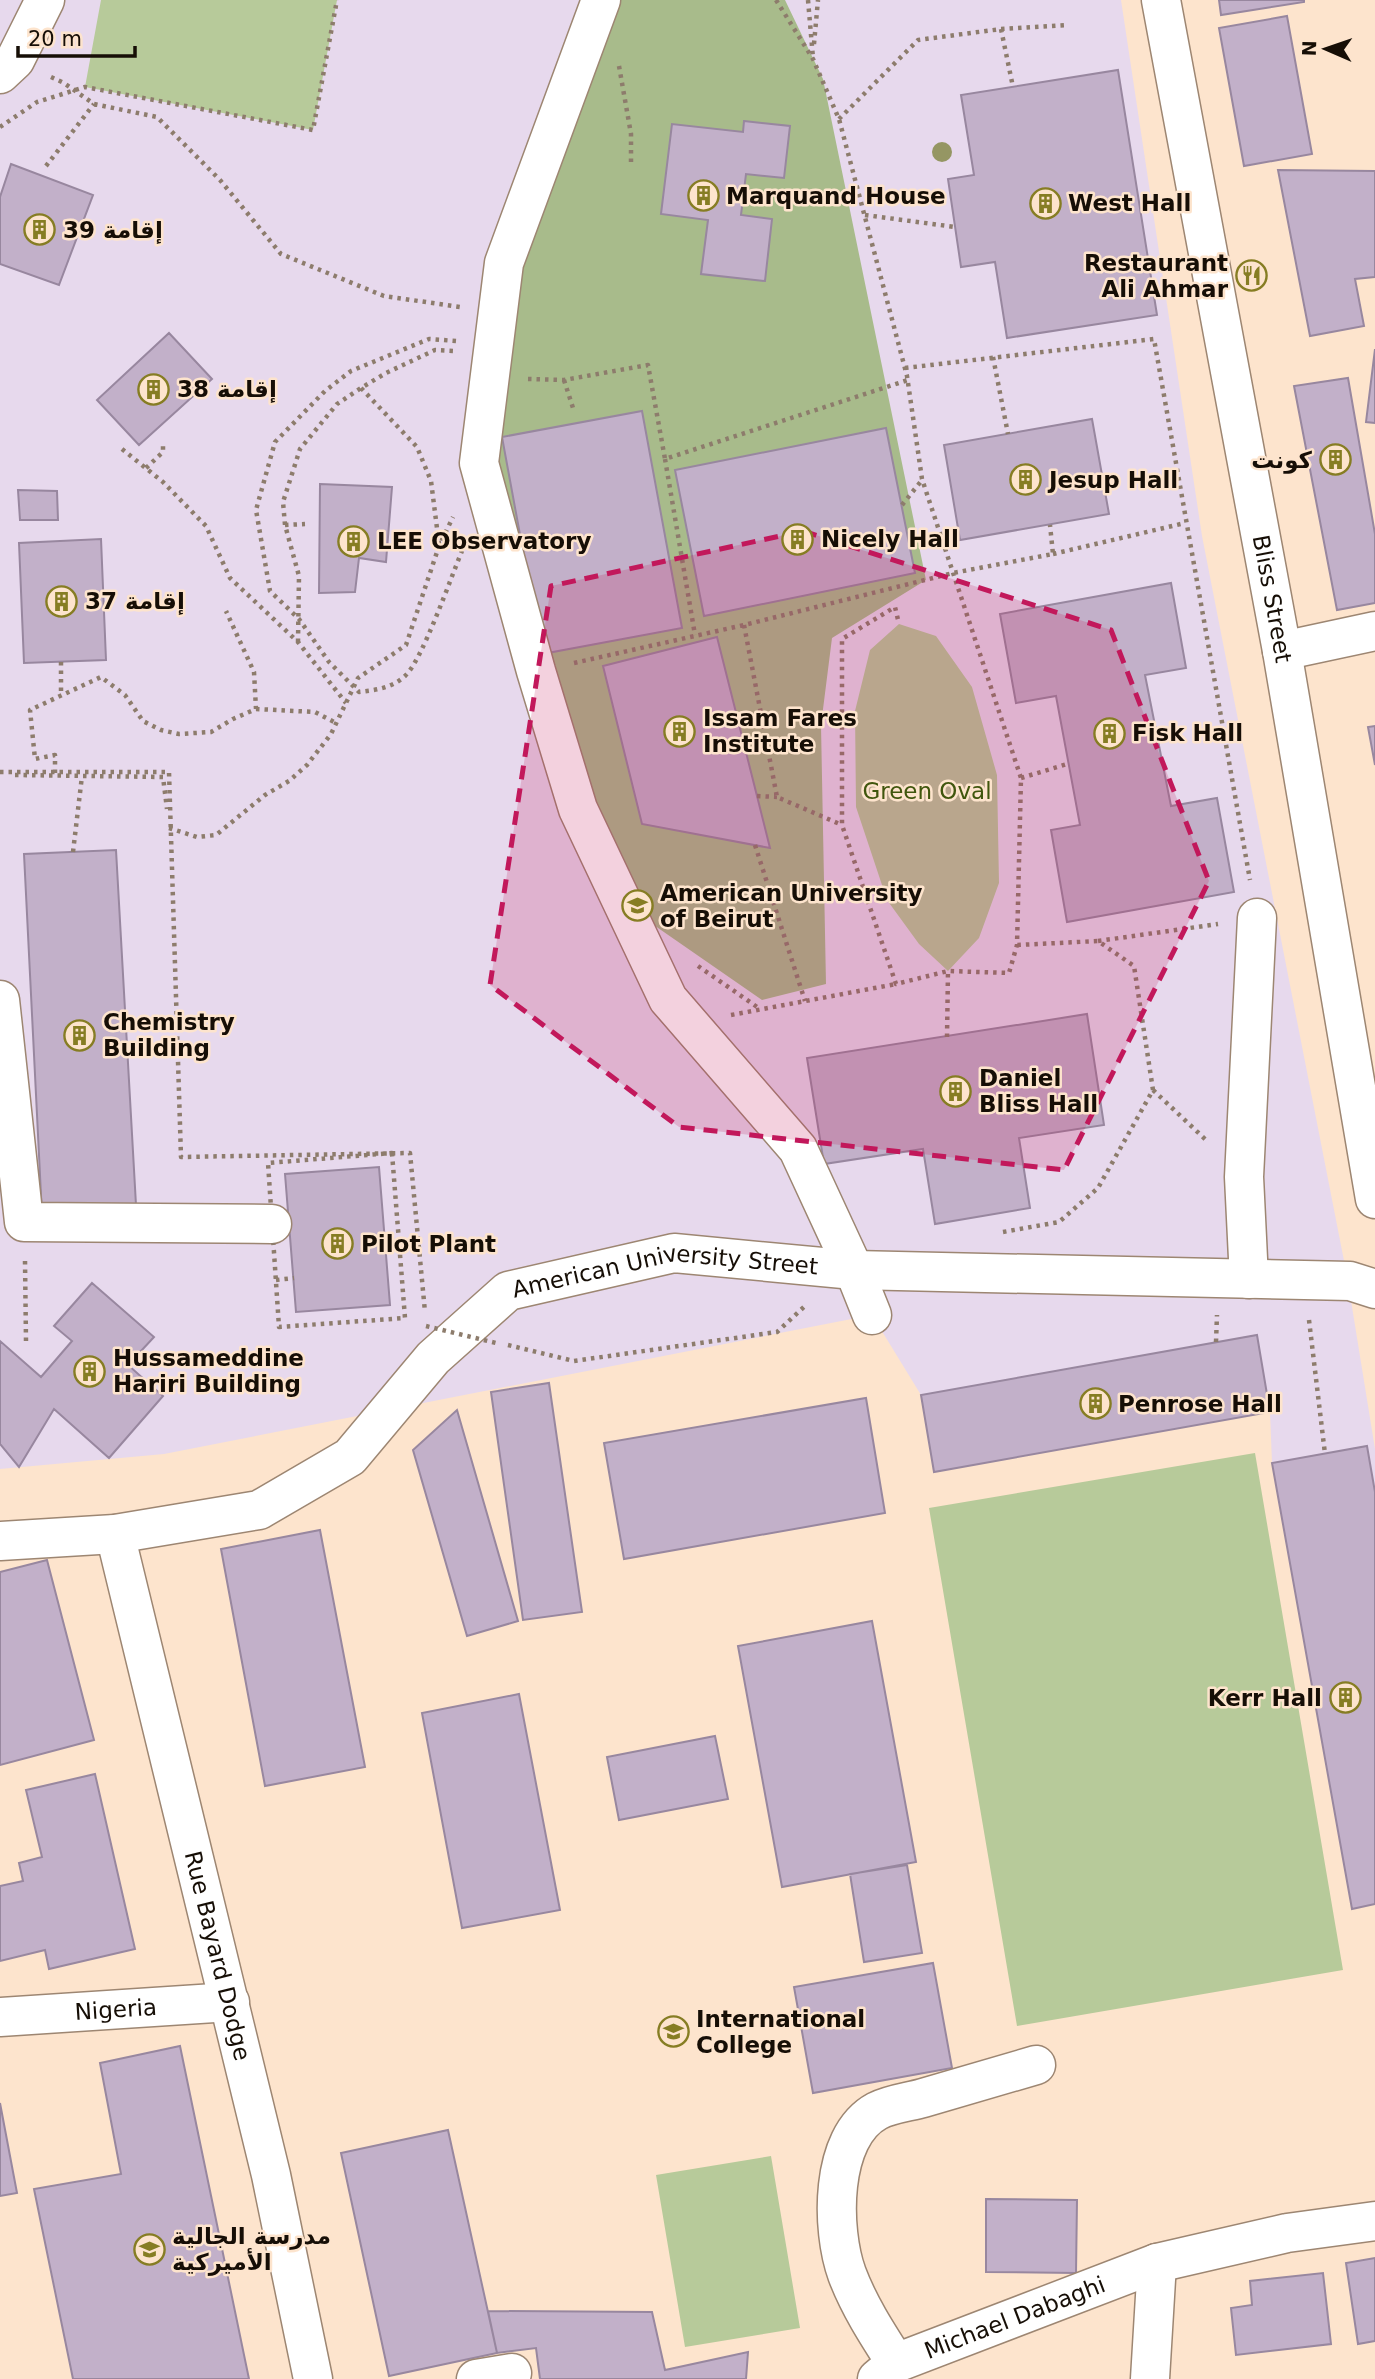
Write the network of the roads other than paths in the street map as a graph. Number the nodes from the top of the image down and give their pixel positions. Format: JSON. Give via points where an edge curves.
{"nodes":[{"id":1,"x":45,"y":0,"type":"edge"},
{"id":2,"x":601,"y":0,"type":"edge"},
{"id":3,"x":1161,"y":0,"type":"edge"},
{"id":4,"x":7,"y":67,"type":"edge"},
{"id":5,"x":1375,"y":631,"type":"edge"},
{"id":6,"x":1282,"y":651,"type":"junction"},
{"id":7,"x":1257,"y":918,"type":"road end"},
{"id":8,"x":0,"y":1000,"type":"edge"},
{"id":9,"x":5,"y":1086,"type":"edge"},
{"id":10,"x":1375,"y":1199,"type":"edge"},
{"id":11,"x":12,"y":1221,"type":"edge"},
{"id":12,"x":272,"y":1224,"type":"road end"},
{"id":13,"x":855,"y":1270,"type":"junction"},
{"id":14,"x":1249,"y":1279,"type":"junction"},
{"id":15,"x":1375,"y":1289,"type":"edge"},
{"id":16,"x":872,"y":1315,"type":"dead end"},
{"id":17,"x":115,"y":1534,"type":"junction"},
{"id":18,"x":0,"y":1541,"type":"edge"},
{"id":19,"x":230,"y":2002,"type":"junction"},
{"id":20,"x":0,"y":2017,"type":"edge"},
{"id":21,"x":1037,"y":2065,"type":"dead end"},
{"id":22,"x":1375,"y":2221,"type":"edge"},
{"id":23,"x":1157,"y":2263,"type":"junction"},
{"id":24,"x":886,"y":2371,"type":"edge"},
{"id":25,"x":313,"y":2379,"type":"edge"},
{"id":26,"x":1150,"y":2379,"type":"edge"}],
"edges":[{"from":1,"to":4,"type":"street"},
{"from":2,"to":13,"type":"street","via":[[504,263],[479,463],[578,809],[668,999],[799,1149]]},
{"from":3,"to":6,"type":"street","name":"Bliss Street"},
{"from":5,"to":6,"type":"street"},
{"from":6,"to":10,"type":"street","name":"Bliss Street"},
{"from":7,"to":14,"type":"street","via":[[1244,1177]]},
{"from":8,"to":9,"type":"street"},
{"from":9,"to":11,"type":"street"},
{"from":11,"to":12,"type":"street"},
{"from":13,"to":14,"type":"street","name":"American University Street"},
{"from":13,"to":16,"type":"street"},
{"from":13,"to":17,"type":"street","name":"American University Street","via":[[674,1253],[508,1291],[433,1358],[350,1457],[259,1510]]},
{"from":14,"to":15,"type":"street","name":"American University Street","via":[[1350,1281]]},
{"from":17,"to":18,"type":"street","name":"American University Street"},
{"from":17,"to":19,"type":"street","name":"Rue Bayard Dodge"},
{"from":19,"to":20,"type":"street","name":"Nigeria"},
{"from":19,"to":25,"type":"street","name":"Rue Bayard Dodge"},
{"from":21,"to":24,"type":"street","via":[[877,2111],[851,2138],[843,2155],[838,2194],[839,2232],[847,2273]]},
{"from":22,"to":23,"type":"street","name":"Michael Dabaghi","via":[[1287,2234]]},
{"from":23,"to":24,"type":"street","name":"Michael Dabaghi"},
{"from":23,"to":26,"type":"street"}]}
